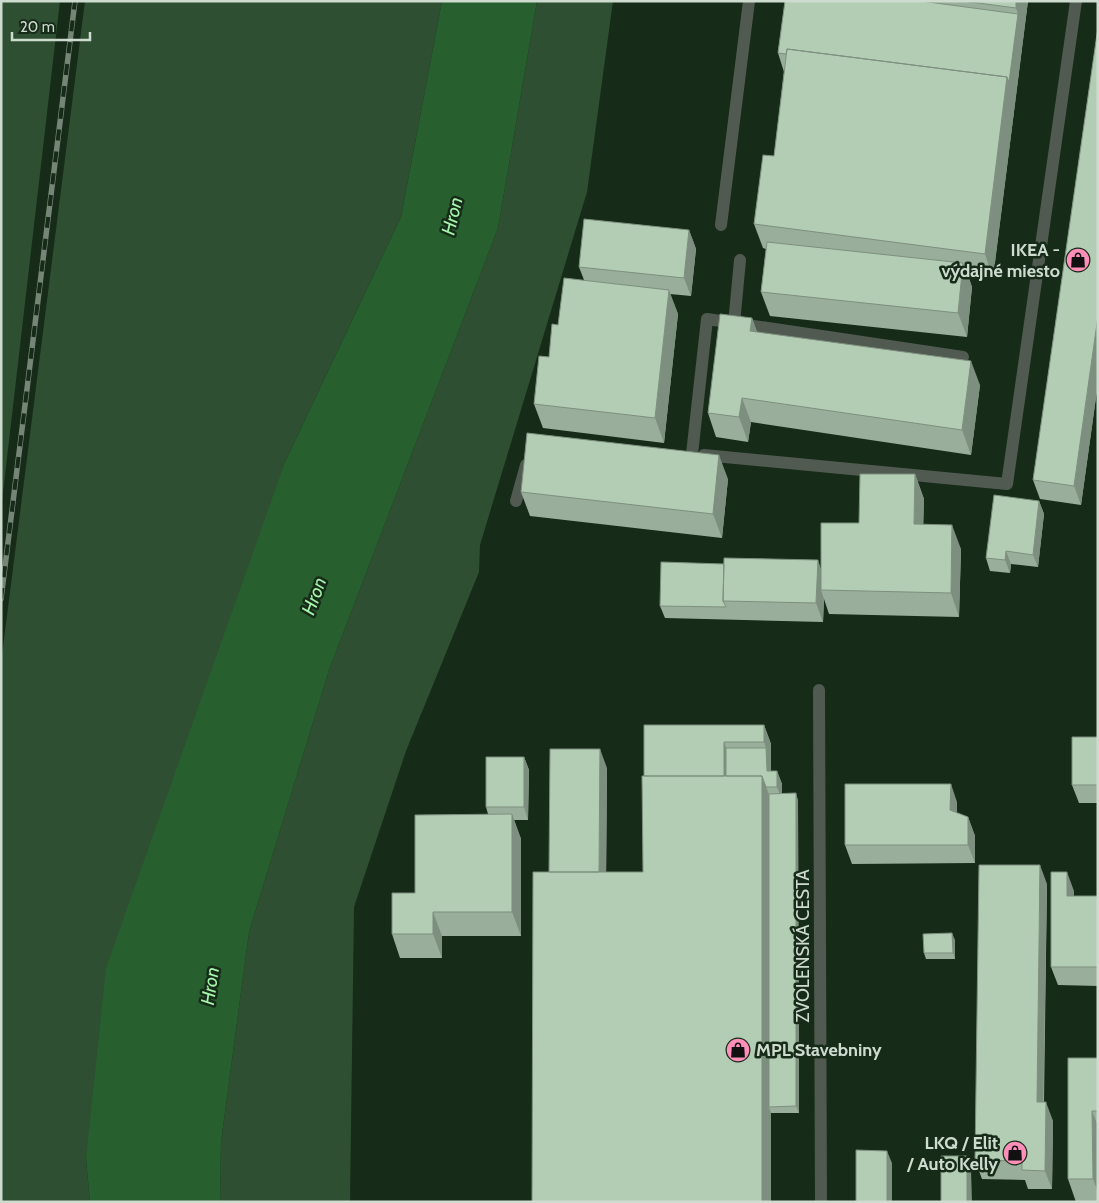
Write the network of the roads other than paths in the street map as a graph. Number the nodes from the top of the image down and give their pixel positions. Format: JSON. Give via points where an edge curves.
{"nodes":[{"id":1,"x":750,"y":1,"type":"edge"},
{"id":2,"x":1076,"y":1,"type":"edge"},
{"id":3,"x":720,"y":225,"type":"dead end"},
{"id":4,"x":740,"y":260,"type":"dead end"},
{"id":5,"x":734,"y":324,"type":"junction"},
{"id":6,"x":963,"y":357,"type":"dead end"},
{"id":7,"x":529,"y":455,"type":"edge"},
{"id":8,"x":516,"y":501,"type":"dead end"},
{"id":9,"x":820,"y":690,"type":"dead end"},
{"id":10,"x":821,"y":1202,"type":"edge"}],
"edges":[{"from":1,"to":3,"type":"lane"},
{"from":2,"to":5,"type":"lane","via":[[1007,484],[688,454],[707,319]]},
{"from":4,"to":5,"type":"lane"},
{"from":5,"to":6,"type":"lane"},
{"from":7,"to":8,"type":"lane"},
{"from":9,"to":10,"type":"lane","name":"ZVOLENSKÁ CESTA"}]}
